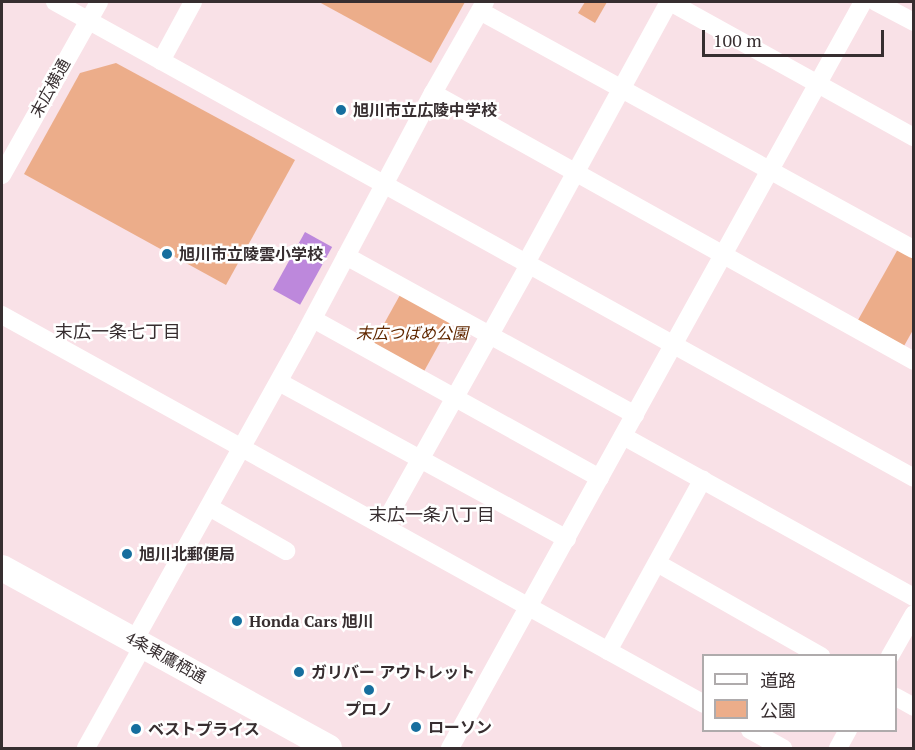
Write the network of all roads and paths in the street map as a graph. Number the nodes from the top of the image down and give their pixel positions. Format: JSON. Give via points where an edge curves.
{"nodes":[{"id":1,"x":55,"y":2,"type":"edge"},
{"id":2,"x":99,"y":2,"type":"edge"},
{"id":3,"x":193,"y":2,"type":"edge"},
{"id":4,"x":670,"y":2,"type":"edge"},
{"id":5,"x":863,"y":2,"type":"edge"},
{"id":6,"x":876,"y":2,"type":"edge"},
{"id":7,"x":483,"y":6,"type":"edge"},
{"id":8,"x":88,"y":20,"type":"junction"},
{"id":9,"x":914,"y":22,"type":"edge"},
{"id":10,"x":161,"y":61,"type":"junction"},
{"id":11,"x":818,"y":84,"type":"junction"},
{"id":12,"x":621,"y":89,"type":"junction"},
{"id":13,"x":433,"y":93,"type":"junction"},
{"id":14,"x":914,"y":137,"type":"edge"},
{"id":15,"x":769,"y":170,"type":"junction"},
{"id":16,"x":576,"y":174,"type":"junction"},
{"id":17,"x":2,"y":175,"type":"edge"},
{"id":18,"x":384,"y":184,"type":"junction"},
{"id":19,"x":914,"y":250,"type":"edge"},
{"id":20,"x":723,"y":254,"type":"junction"},
{"id":21,"x":346,"y":256,"type":"junction"},
{"id":22,"x":527,"y":264,"type":"junction"},
{"id":23,"x":2,"y":315,"type":"edge"},
{"id":24,"x":313,"y":319,"type":"junction"},
{"id":25,"x":490,"y":335,"type":"junction"},
{"id":26,"x":672,"y":345,"type":"junction"},
{"id":27,"x":914,"y":361,"type":"edge"},
{"id":28,"x":279,"y":382,"type":"junction"},
{"id":29,"x":455,"y":397,"type":"junction"},
{"id":30,"x":635,"y":415,"type":"junction"},
{"id":31,"x":623,"y":436,"type":"junction"},
{"id":32,"x":242,"y":448,"type":"junction"},
{"id":33,"x":420,"y":460,"type":"junction"},
{"id":34,"x":600,"y":478,"type":"junction"},
{"id":35,"x":914,"y":478,"type":"edge"},
{"id":36,"x":703,"y":479,"type":"junction"},
{"id":37,"x":209,"y":507,"type":"junction"},
{"id":38,"x":383,"y":526,"type":"junction"},
{"id":39,"x":567,"y":539,"type":"junction"},
{"id":40,"x":286,"y":551,"type":"dead end"},
{"id":41,"x":657,"y":563,"type":"junction"},
{"id":42,"x":2,"y":568,"type":"edge"},
{"id":43,"x":914,"y":597,"type":"edge"},
{"id":44,"x":529,"y":607,"type":"junction"},
{"id":45,"x":914,"y":614,"type":"edge"},
{"id":46,"x":139,"y":642,"type":"junction"},
{"id":47,"x":608,"y":651,"type":"junction"},
{"id":48,"x":817,"y":654,"type":"edge"},
{"id":49,"x":891,"y":654,"type":"edge"},
{"id":50,"x":897,"y":698,"type":"edge"},
{"id":51,"x":702,"y":703,"type":"edge"},
{"id":52,"x":914,"y":707,"type":"edge"},
{"id":53,"x":754,"y":732,"type":"edge"},
{"id":54,"x":847,"y":732,"type":"edge"},
{"id":55,"x":86,"y":748,"type":"edge"},
{"id":56,"x":329,"y":748,"type":"edge"},
{"id":57,"x":450,"y":748,"type":"edge"},
{"id":58,"x":783,"y":748,"type":"edge"},
{"id":59,"x":838,"y":748,"type":"edge"}],
"edges":[{"from":1,"to":8,"type":"street"},
{"from":2,"to":8,"type":"street","name":"末広横通"},
{"from":3,"to":10,"type":"street"},
{"from":4,"to":11,"type":"street"},
{"from":4,"to":12,"type":"street"},
{"from":5,"to":11,"type":"street"},
{"from":6,"to":9,"type":"street"},
{"from":7,"to":12,"type":"street"},
{"from":7,"to":13,"type":"street"},
{"from":8,"to":10,"type":"street"},
{"from":8,"to":17,"type":"street","name":"末広横通"},
{"from":10,"to":18,"type":"street"},
{"from":11,"to":14,"type":"street"},
{"from":11,"to":15,"type":"street"},
{"from":12,"to":15,"type":"street"},
{"from":12,"to":16,"type":"street"},
{"from":13,"to":16,"type":"street"},
{"from":13,"to":18,"type":"street"},
{"from":15,"to":19,"type":"street"},
{"from":15,"to":20,"type":"street"},
{"from":16,"to":20,"type":"street"},
{"from":16,"to":22,"type":"street"},
{"from":18,"to":21,"type":"street"},
{"from":18,"to":22,"type":"street"},
{"from":20,"to":26,"type":"street"},
{"from":20,"to":27,"type":"street"},
{"from":21,"to":24,"type":"street"},
{"from":21,"to":25,"type":"street"},
{"from":22,"to":25,"type":"street"},
{"from":22,"to":26,"type":"street"},
{"from":23,"to":32,"type":"street"},
{"from":24,"to":28,"type":"street"},
{"from":24,"to":29,"type":"street"},
{"from":25,"to":29,"type":"street"},
{"from":25,"to":30,"type":"street"},
{"from":26,"to":30,"type":"street"},
{"from":26,"to":35,"type":"street"},
{"from":28,"to":32,"type":"street"},
{"from":28,"to":33,"type":"street"},
{"from":29,"to":33,"type":"street"},
{"from":29,"to":34,"type":"street"},
{"from":30,"to":31,"type":"street"},
{"from":31,"to":34,"type":"street"},
{"from":31,"to":36,"type":"street"},
{"from":32,"to":37,"type":"street"},
{"from":32,"to":38,"type":"street"},
{"from":33,"to":38,"type":"street"},
{"from":33,"to":39,"type":"street"},
{"from":34,"to":39,"type":"street"},
{"from":36,"to":41,"type":"street"},
{"from":36,"to":43,"type":"street"},
{"from":37,"to":40,"type":"street"},
{"from":37,"to":46,"type":"street"},
{"from":38,"to":44,"type":"street"},
{"from":39,"to":44,"type":"street"},
{"from":41,"to":47,"type":"street"},
{"from":41,"to":48,"type":"street"},
{"from":42,"to":46,"type":"highway","name":"4条東鷹栖通"},
{"from":44,"to":47,"type":"street"},
{"from":44,"to":57,"type":"street"},
{"from":45,"to":49,"type":"street"},
{"from":46,"to":55,"type":"street"},
{"from":46,"to":56,"type":"highway","name":"4条東鷹栖通"},
{"from":47,"to":51,"type":"street"},
{"from":50,"to":52,"type":"street"},
{"from":53,"to":58,"type":"street"},
{"from":54,"to":59,"type":"street"}]}
